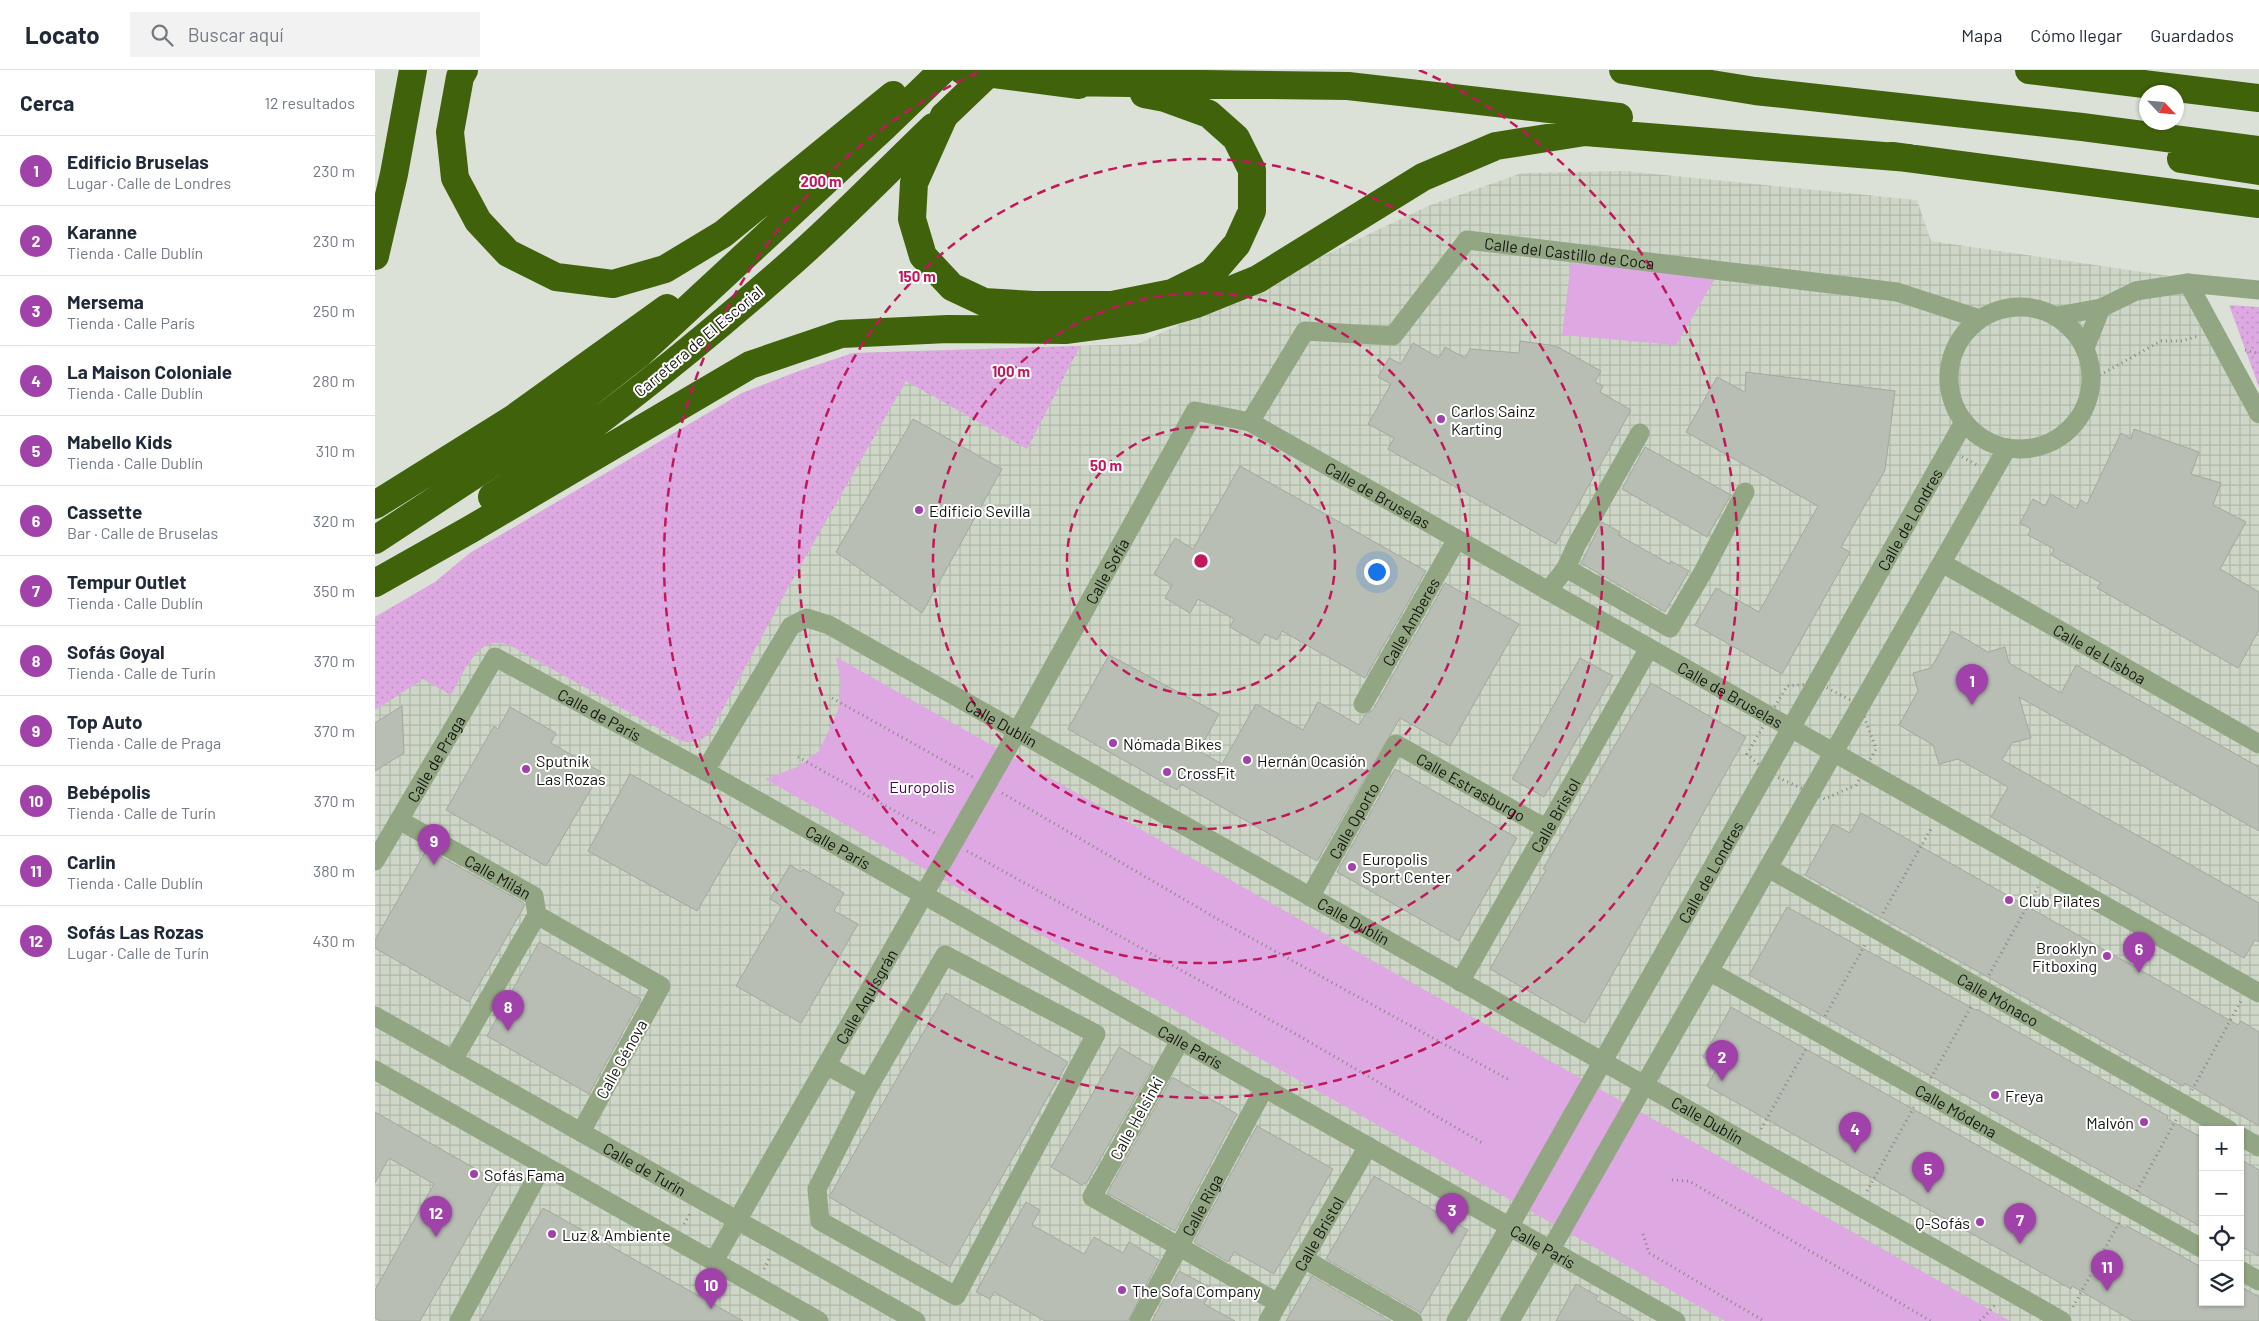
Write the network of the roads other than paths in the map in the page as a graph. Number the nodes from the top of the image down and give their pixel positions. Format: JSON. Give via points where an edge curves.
{"nodes":[{"id":1,"x":413,"y":70,"type":"edge"},
{"id":2,"x":465,"y":70,"type":"edge"},
{"id":3,"x":921,"y":70,"type":"edge"},
{"id":4,"x":943,"y":70,"type":"edge"},
{"id":5,"x":963,"y":70,"type":"edge"},
{"id":6,"x":992,"y":70,"type":"edge"},
{"id":7,"x":1623,"y":70,"type":"edge"},
{"id":8,"x":2029,"y":70,"type":"edge"},
{"id":9,"x":1060,"y":82,"type":"junction"},
{"id":10,"x":1755,"y":92,"type":"junction"},
{"id":11,"x":2259,"y":98,"type":"edge"},
{"id":12,"x":945,"y":116,"type":"junction"},
{"id":13,"x":878,"y":120,"type":"junction"},
{"id":14,"x":2259,"y":150,"type":"edge"},
{"id":15,"x":1909,"y":158,"type":"junction"},
{"id":16,"x":2259,"y":171,"type":"edge"},
{"id":17,"x":2259,"y":204,"type":"edge"},
{"id":18,"x":762,"y":240,"type":"junction"},
{"id":19,"x":375,"y":256,"type":"edge"},
{"id":20,"x":2188,"y":283,"type":"junction"},
{"id":21,"x":2259,"y":290,"type":"edge"},
{"id":22,"x":2101,"y":308,"type":"junction"},
{"id":23,"x":2057,"y":316,"type":"junction"},
{"id":24,"x":1979,"y":319,"type":"junction"},
{"id":25,"x":2085,"y":348,"type":"junction"},
{"id":26,"x":1195,"y":411,"type":"joint"},
{"id":27,"x":2259,"y":414,"type":"edge"},
{"id":28,"x":1250,"y":422,"type":"junction"},
{"id":29,"x":1964,"y":422,"type":"junction"},
{"id":30,"x":1640,"y":433,"type":"dead end"},
{"id":31,"x":2007,"y":448,"type":"junction"},
{"id":32,"x":1745,"y":492,"type":"dead end"},
{"id":33,"x":375,"y":505,"type":"edge"},
{"id":34,"x":375,"y":540,"type":"edge"},
{"id":35,"x":1457,"y":540,"type":"junction"},
{"id":36,"x":1942,"y":563,"type":"junction"},
{"id":37,"x":1566,"y":568,"type":"junction"},
{"id":38,"x":375,"y":576,"type":"edge"},
{"id":39,"x":375,"y":583,"type":"edge"},
{"id":40,"x":1548,"y":591,"type":"junction"},
{"id":41,"x":1649,"y":648,"type":"junction"},
{"id":42,"x":495,"y":657,"type":"joint"},
{"id":43,"x":1363,"y":704,"type":"dead end"},
{"id":44,"x":1792,"y":729,"type":"junction"},
{"id":45,"x":1017,"y":732,"type":"junction"},
{"id":46,"x":1396,"y":744,"type":"joint"},
{"id":47,"x":2259,"y":744,"type":"edge"},
{"id":48,"x":1834,"y":752,"type":"junction"},
{"id":49,"x":705,"y":771,"type":"junction"},
{"id":50,"x":399,"y":820,"type":"junction"},
{"id":51,"x":1547,"y":829,"type":"junction"},
{"id":52,"x":375,"y":861,"type":"edge"},
{"id":53,"x":1768,"y":868,"type":"junction"},
{"id":54,"x":923,"y":896,"type":"junction"},
{"id":55,"x":1310,"y":897,"type":"junction"},
{"id":56,"x":537,"y":915,"type":"junction"},
{"id":57,"x":1709,"y":971,"type":"junction"},
{"id":58,"x":1461,"y":982,"type":"junction"},
{"id":59,"x":661,"y":986,"type":"joint"},
{"id":60,"x":2254,"y":990,"type":"edge"},
{"id":61,"x":375,"y":1016,"type":"edge"},
{"id":62,"x":1181,"y":1039,"type":"junction"},
{"id":63,"x":453,"y":1060,"type":"junction"},
{"id":64,"x":1603,"y":1062,"type":"junction"},
{"id":65,"x":826,"y":1065,"type":"junction"},
{"id":66,"x":375,"y":1070,"type":"edge"},
{"id":67,"x":1644,"y":1085,"type":"junction"},
{"id":68,"x":1265,"y":1087,"type":"junction"},
{"id":69,"x":867,"y":1088,"type":"junction"},
{"id":70,"x":2222,"y":1126,"type":"edge"},
{"id":71,"x":581,"y":1132,"type":"junction"},
{"id":72,"x":2244,"y":1138,"type":"edge"},
{"id":73,"x":1368,"y":1146,"type":"junction"},
{"id":74,"x":2259,"y":1146,"type":"edge"},
{"id":75,"x":543,"y":1165,"type":"junction"},
{"id":76,"x":737,"y":1220,"type":"junction"},
{"id":77,"x":1510,"y":1226,"type":"junction"},
{"id":78,"x":1179,"y":1247,"type":"junction"},
{"id":79,"x":2199,"y":1247,"type":"edge"},
{"id":80,"x":1551,"y":1249,"type":"junction"},
{"id":81,"x":1304,"y":1259,"type":"junction"},
{"id":82,"x":714,"y":1261,"type":"junction"},
{"id":83,"x":2244,"y":1272,"type":"edge"},
{"id":84,"x":2259,"y":1281,"type":"edge"},
{"id":85,"x":1279,"y":1303,"type":"junction"},
{"id":86,"x":2066,"y":1317,"type":"edge"},
{"id":87,"x":459,"y":1321,"type":"edge"},
{"id":88,"x":819,"y":1321,"type":"edge"},
{"id":89,"x":916,"y":1321,"type":"edge"},
{"id":90,"x":1139,"y":1321,"type":"edge"},
{"id":91,"x":1268,"y":1321,"type":"edge"},
{"id":92,"x":1413,"y":1321,"type":"edge"},
{"id":93,"x":1456,"y":1321,"type":"edge"},
{"id":94,"x":1510,"y":1321,"type":"edge"},
{"id":95,"x":1676,"y":1321,"type":"edge"}],
"edges":[{"from":1,"to":19,"type":"highway","via":[[395,174]]},
{"from":2,"to":13,"type":"highway","via":[[460,77],[450,132],[455,178],[477,222],[508,253],[556,278],[613,284],[665,269],[723,234]]},
{"from":3,"to":13,"type":"highway"},
{"from":4,"to":13,"type":"highway","name":"Carretera de El Escorial"},
{"from":5,"to":9,"type":"highway"},
{"from":6,"to":12,"type":"highway","name":"Carretera de El Escorial","bridge":true},
{"from":7,"to":10,"type":"highway"},
{"from":8,"to":11,"type":"highway"},
{"from":9,"to":12,"type":"highway","via":[[1165,98],[1209,114],[1236,138],[1252,170],[1252,211],[1237,244],[1212,273],[1172,293],[1113,305],[1034,306],[984,302],[952,287],[923,256],[913,219],[914,183]]},
{"from":9,"to":15,"type":"highway","via":[[1348,86],[1739,132]]},
{"from":10,"to":14,"type":"highway","via":[[2082,127]]},
{"from":10,"to":16,"type":"highway","via":[[1867,115],[2083,143]]},
{"from":12,"to":38,"type":"highway","name":"Carretera de El Escorial","via":[[792,262],[692,348],[557,453]]},
{"from":13,"to":18,"type":"highway","name":"Carretera de El Escorial"},
{"from":15,"to":17,"type":"highway"},
{"from":15,"to":39,"type":"highway","via":[[1585,132],[1496,146],[1423,177],[1258,279],[1196,304],[1150,317],[1065,330],[949,329],[841,334],[750,365]]},
{"from":18,"to":33,"type":"highway","via":[[514,418]]},
{"from":18,"to":34,"type":"highway","name":"Carretera de El Escorial","via":[[639,354],[538,433]]},
{"from":20,"to":21,"type":"street"},
{"from":20,"to":22,"type":"street","via":[[2136,291]]},
{"from":20,"to":27,"type":"street"},
{"from":22,"to":23,"type":"street"},
{"from":22,"to":25,"type":"street"},
{"from":23,"to":24,"type":"street","via":[[2018,306],[1998,310]]},
{"from":23,"to":25,"type":"street","via":[[2074,330]]},
{"from":24,"to":28,"type":"street","name":"Calle del Castillo de Coca","via":[[1897,292],[1467,240],[1393,336],[1305,331]]},
{"from":24,"to":29,"type":"street","via":[[1963,335],[1952,356],[1949,379],[1953,402]]},
{"from":25,"to":31,"type":"street","via":[[2091,380],[2088,399],[2076,422],[2057,439],[2033,448]]},
{"from":26,"to":28,"type":"street","name":"Calle de Bruselas"},
{"from":26,"to":45,"type":"street","name":"Calle Sofía"},
{"from":28,"to":35,"type":"street","name":"Calle de Bruselas"},
{"from":29,"to":31,"type":"street","via":[[1983,439]]},
{"from":29,"to":44,"type":"street","name":"Calle de Londres"},
{"from":30,"to":37,"type":"street"},
{"from":31,"to":36,"type":"street"},
{"from":32,"to":37,"type":"street","via":[[1670,628]]},
{"from":35,"to":40,"type":"street","name":"Calle de Bruselas"},
{"from":35,"to":43,"type":"street","name":"Calle Amberes"},
{"from":36,"to":47,"type":"street","name":"Calle de Lisboa"},
{"from":36,"to":48,"type":"street"},
{"from":37,"to":40,"type":"street"},
{"from":40,"to":41,"type":"street","name":"Calle de Bruselas"},
{"from":41,"to":44,"type":"street","name":"Calle de Bruselas"},
{"from":41,"to":51,"type":"street","name":"Calle Bristol"},
{"from":42,"to":49,"type":"street","name":"Calle de París"},
{"from":42,"to":50,"type":"street","name":"Calle de Praga"},
{"from":44,"to":48,"type":"street","name":"Calle de Bruselas"},
{"from":44,"to":64,"type":"street","name":"Calle de Londres"},
{"from":45,"to":49,"type":"street","name":"Calle Dublín","via":[[829,625],[807,618],[791,626]]},
{"from":45,"to":54,"type":"street","name":"Calle Aquisgrán"},
{"from":45,"to":55,"type":"street","name":"Calle Dublín"},
{"from":46,"to":51,"type":"street","name":"Calle Estrasburgo"},
{"from":46,"to":55,"type":"street","name":"Calle Oporto"},
{"from":48,"to":53,"type":"street"},
{"from":48,"to":60,"type":"street","name":"Calle de Bruselas"},
{"from":49,"to":54,"type":"street","name":"Calle París"},
{"from":50,"to":52,"type":"street","name":"Calle de Praga"},
{"from":50,"to":56,"type":"street","name":"Calle Milán","via":[[534,896]]},
{"from":51,"to":58,"type":"street","name":"Calle Bristol"},
{"from":53,"to":57,"type":"street"},
{"from":53,"to":70,"type":"street","name":"Calle Mónaco"},
{"from":54,"to":62,"type":"street","name":"Calle París"},
{"from":54,"to":65,"type":"street","name":"Calle Aquisgrán"},
{"from":55,"to":58,"type":"street","name":"Calle Dublín"},
{"from":56,"to":59,"type":"street","name":"Calle Milán"},
{"from":56,"to":63,"type":"street"},
{"from":57,"to":67,"type":"street"},
{"from":57,"to":79,"type":"street","name":"Calle Módena"},
{"from":58,"to":64,"type":"street","name":"Calle Dublín"},
{"from":59,"to":71,"type":"street","name":"Calle Génova"},
{"from":61,"to":63,"type":"street","name":"Calle de Turín"},
{"from":62,"to":68,"type":"street","name":"Calle París"},
{"from":62,"to":78,"type":"street","name":"Calle Helsinki","via":[[1092,1198]]},
{"from":63,"to":71,"type":"street","name":"Calle de Turín"},
{"from":64,"to":67,"type":"street","name":"Calle Dublín"},
{"from":64,"to":77,"type":"street","name":"Calle de Londres"},
{"from":65,"to":69,"type":"street"},
{"from":65,"to":76,"type":"street","name":"Calle Aquisgrán"},
{"from":66,"to":75,"type":"street"},
{"from":67,"to":80,"type":"street"},
{"from":67,"to":86,"type":"street","name":"Calle Dublín","via":[[2008,1290]]},
{"from":68,"to":73,"type":"street","name":"Calle París"},
{"from":68,"to":78,"type":"street","name":"Calle Riga"},
{"from":69,"to":69,"type":"street","via":[[945,954],[1096,1034],[956,1296],[819,1221],[817,1189]]},
{"from":71,"to":76,"type":"street","name":"Calle de Turín"},
{"from":72,"to":74,"type":"street"},
{"from":73,"to":77,"type":"street","name":"Calle París"},
{"from":73,"to":81,"type":"street","name":"Calle Bristol"},
{"from":75,"to":82,"type":"street"},
{"from":75,"to":87,"type":"street"},
{"from":76,"to":82,"type":"street","name":"Calle Aquisgrán"},
{"from":76,"to":89,"type":"street","name":"Calle de Turín"},
{"from":77,"to":80,"type":"street","name":"Calle París"},
{"from":77,"to":93,"type":"street","name":"Calle de Londres"},
{"from":78,"to":85,"type":"street"},
{"from":78,"to":90,"type":"street","name":"Calle Riga"},
{"from":80,"to":94,"type":"street"},
{"from":80,"to":95,"type":"street","name":"Calle París"},
{"from":81,"to":85,"type":"street","name":"Calle Bristol"},
{"from":81,"to":92,"type":"street"},
{"from":82,"to":88,"type":"street"},
{"from":83,"to":84,"type":"street"},
{"from":85,"to":91,"type":"street","name":"Calle Bristol"}]}
